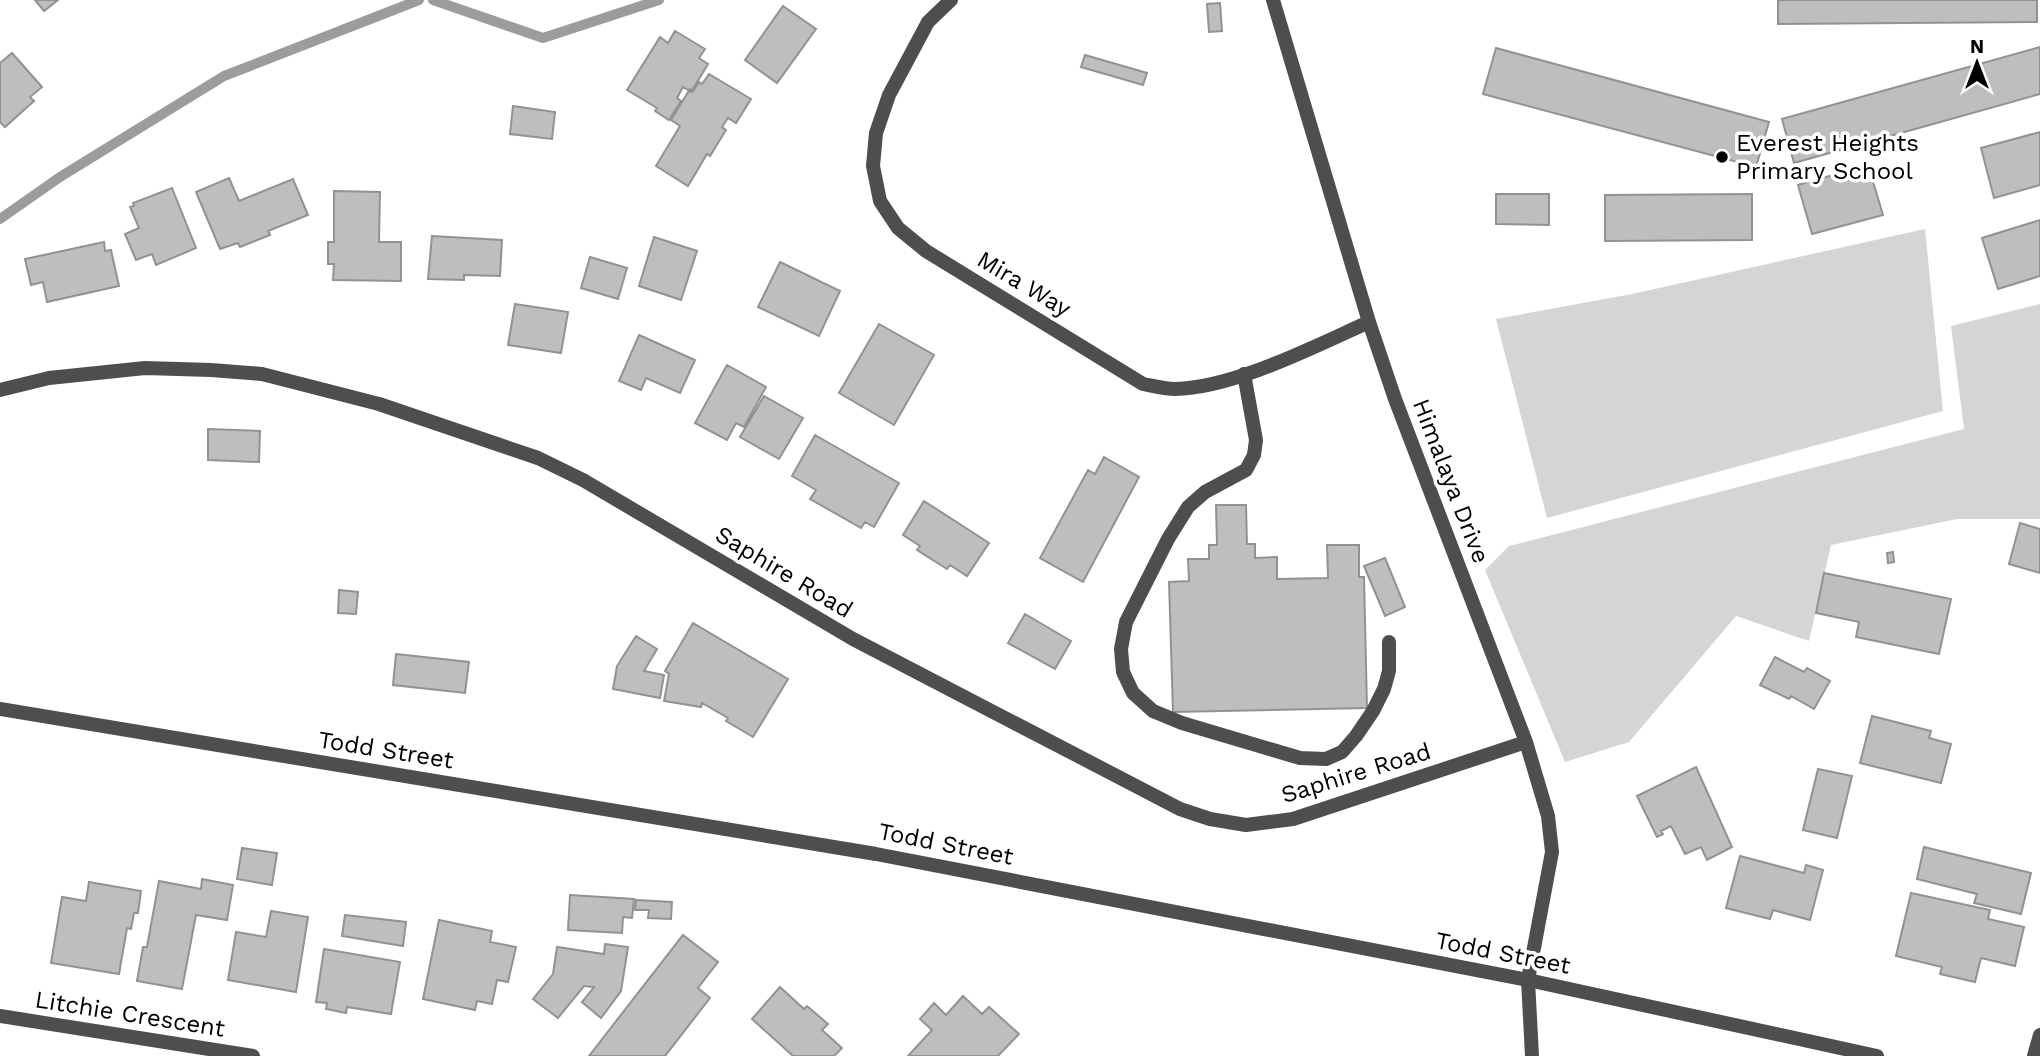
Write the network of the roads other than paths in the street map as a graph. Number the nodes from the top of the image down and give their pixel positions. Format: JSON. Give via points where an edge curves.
{"nodes":[{"id":1,"x":951,"y":0,"type":"edge"},
{"id":2,"x":1273,"y":0,"type":"edge"},
{"id":3,"x":1369,"y":322,"type":"junction"},
{"id":4,"x":1244,"y":374,"type":"junction"},
{"id":5,"x":0,"y":390,"type":"edge"},
{"id":6,"x":1389,"y":642,"type":"dead end"},
{"id":7,"x":0,"y":709,"type":"edge"},
{"id":8,"x":1526,"y":742,"type":"junction"},
{"id":9,"x":1528,"y":980,"type":"junction"},
{"id":10,"x":0,"y":1016,"type":"edge"},
{"id":11,"x":2040,"y":1035,"type":"edge"},
{"id":12,"x":253,"y":1056,"type":"edge"},
{"id":13,"x":1532,"y":1056,"type":"edge"},
{"id":14,"x":1877,"y":1056,"type":"edge"},
{"id":15,"x":2034,"y":1056,"type":"edge"}],
"edges":[{"from":1,"to":4,"type":"street","name":"Mira Way","via":[[928,22],[889,95],[876,133],[873,166],[880,201],[898,228],[926,251],[1143,384],[1174,389]]},
{"from":2,"to":3,"type":"street","name":"Himalaya Drive"},
{"from":3,"to":4,"type":"street","name":"Mira Way"},
{"from":3,"to":8,"type":"street","name":"Himalaya Drive"},
{"from":4,"to":6,"type":"street","via":[[1256,440],[1254,455],[1246,470],[1205,492],[1188,507],[1126,622],[1123,672],[1133,693],[1153,711],[1182,723],[1300,758],[1326,759],[1342,752],[1373,711],[1389,671]]},
{"from":5,"to":8,"type":"street","name":"Saphire Road","via":[[49,378],[145,369],[261,374],[379,404],[538,458],[853,639],[1180,809],[1210,819],[1246,825],[1293,819]]},
{"from":7,"to":9,"type":"street","name":"Todd Street","via":[[876,854]]},
{"from":8,"to":9,"type":"street","name":"Himalaya Drive","via":[[1548,816],[1552,852]]},
{"from":9,"to":13,"type":"street","name":"Himalaya Drive"},
{"from":9,"to":14,"type":"street","name":"Todd Street"},
{"from":10,"to":12,"type":"street","name":"Litchie Crescent"},
{"from":11,"to":15,"type":"street"}]}
